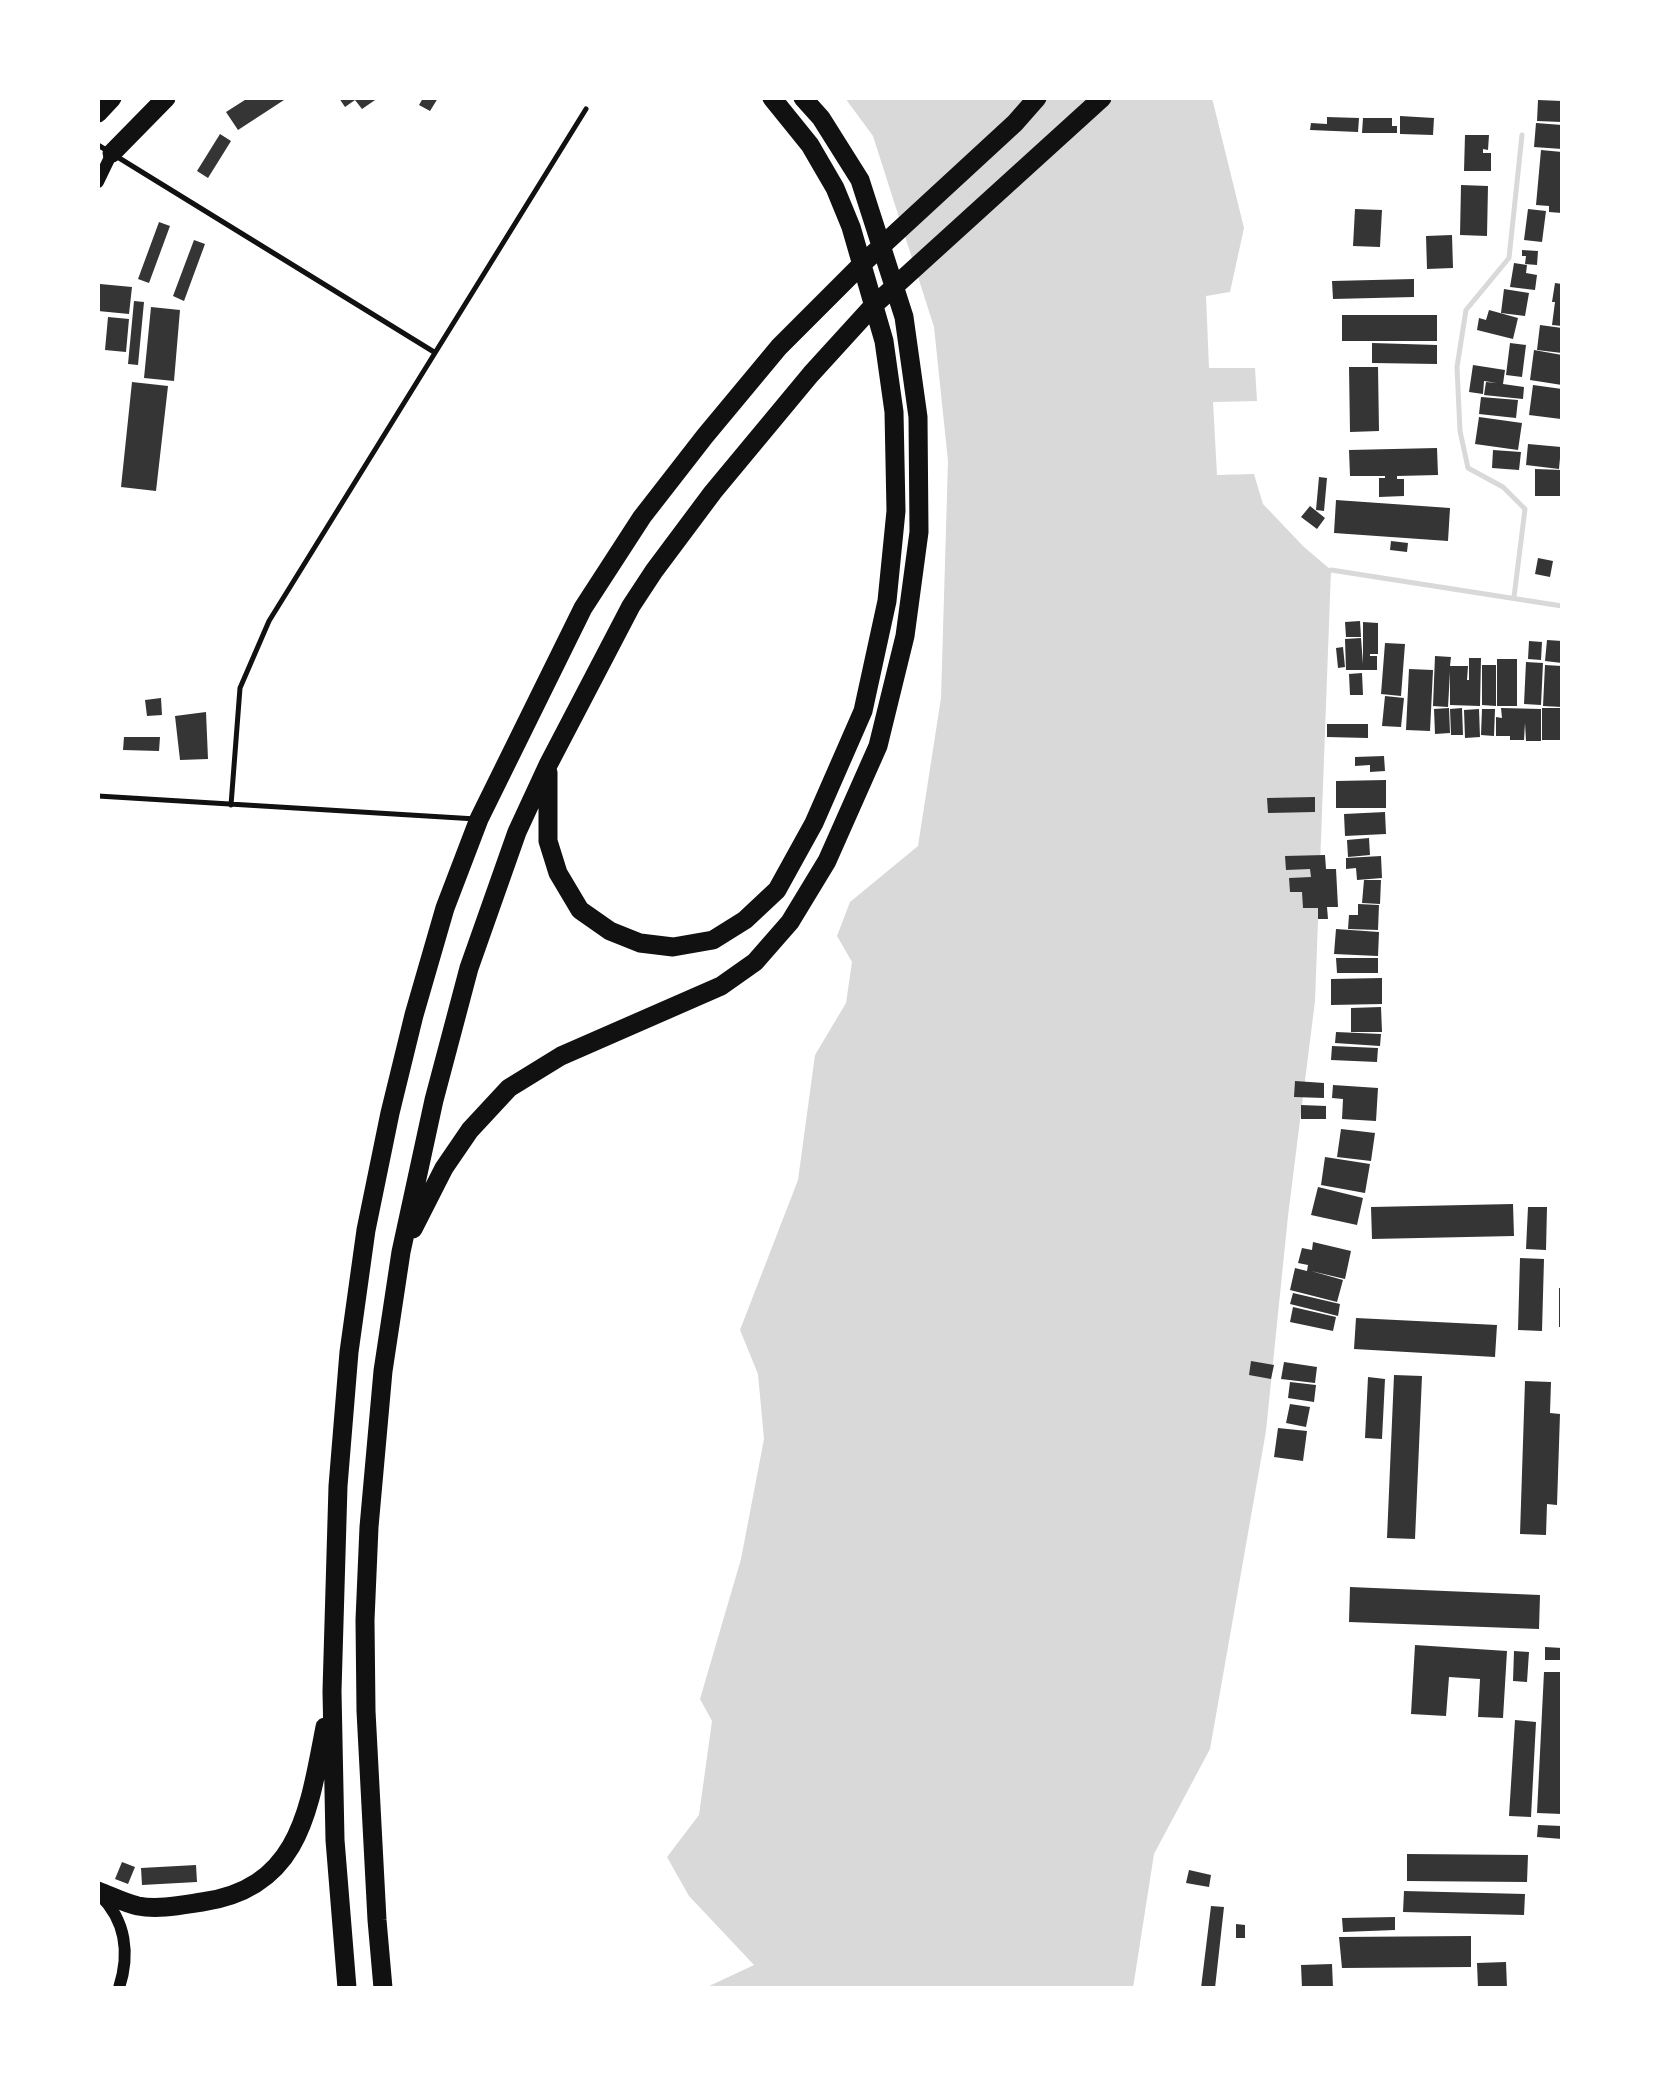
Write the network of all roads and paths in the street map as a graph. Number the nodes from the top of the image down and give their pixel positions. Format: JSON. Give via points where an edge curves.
{"nodes":[{"id":1,"x":112,"y":98,"type":"edge"},
{"id":2,"x":166,"y":98,"type":"edge"},
{"id":3,"x":772,"y":98,"type":"edge"},
{"id":4,"x":803,"y":98,"type":"edge"},
{"id":5,"x":1037,"y":98,"type":"edge"},
{"id":6,"x":1101,"y":98,"type":"edge"},
{"id":7,"x":586,"y":109,"type":"dead end"},
{"id":8,"x":98,"y":113,"type":"edge"},
{"id":9,"x":105,"y":149,"type":"edge"},
{"id":10,"x":98,"y":182,"type":"edge"},
{"id":11,"x":434,"y":352,"type":"junction"},
{"id":12,"x":548,"y":765,"type":"junction"},
{"id":13,"x":98,"y":796,"type":"edge"},
{"id":14,"x":231,"y":805,"type":"junction"},
{"id":15,"x":479,"y":819,"type":"junction"},
{"id":16,"x":401,"y":1252,"type":"junction"},
{"id":17,"x":332,"y":1691,"type":"junction"},
{"id":18,"x":98,"y":1892,"type":"edge"},
{"id":19,"x":119,"y":1988,"type":"edge"},
{"id":20,"x":347,"y":1988,"type":"edge"},
{"id":21,"x":383,"y":1988,"type":"edge"}],
"edges":[{"from":1,"to":8,"type":"highway"},
{"from":2,"to":9,"type":"highway"},
{"from":3,"to":12,"type":"highway","via":[[810,145],[835,188],[884,341],[894,412],[896,511],[887,601],[863,711],[814,823],[777,890],[745,920],[713,940],[673,947],[640,943],[610,931],[580,910],[558,873],[548,841]]},
{"from":4,"to":16,"type":"highway","via":[[860,180],[904,317],[918,417],[919,532],[905,636],[878,746],[827,860],[790,922],[755,962],[721,986],[561,1056],[509,1088],[470,1130],[444,1168]]},
{"from":5,"to":15,"type":"highway","via":[[779,347],[642,517],[583,608]]},
{"from":6,"to":12,"type":"highway","via":[[873,306],[713,492],[631,606]]},
{"from":7,"to":11,"type":"lane"},
{"from":9,"to":10,"type":"street"},
{"from":9,"to":11,"type":"lane"},
{"from":11,"to":14,"type":"lane","via":[[269,621],[240,688]]},
{"from":12,"to":16,"type":"highway","via":[[517,832],[469,968],[433,1100]]},
{"from":13,"to":14,"type":"lane"},
{"from":14,"to":15,"type":"lane"},
{"from":15,"to":17,"type":"highway","via":[[445,908],[414,1015],[366,1230],[349,1352],[338,1486]]},
{"from":16,"to":21,"type":"highway","via":[[383,1371],[365,1620],[367,1737]]},
{"from":17,"to":18,"type":"highway","via":[[311,1796],[298,1834],[279,1866],[247,1889],[217,1900],[139,1906]]},
{"from":17,"to":20,"type":"highway","via":[[335,1840]]},
{"from":18,"to":19,"type":"street","via":[[115,1914],[125,1943]]}]}
